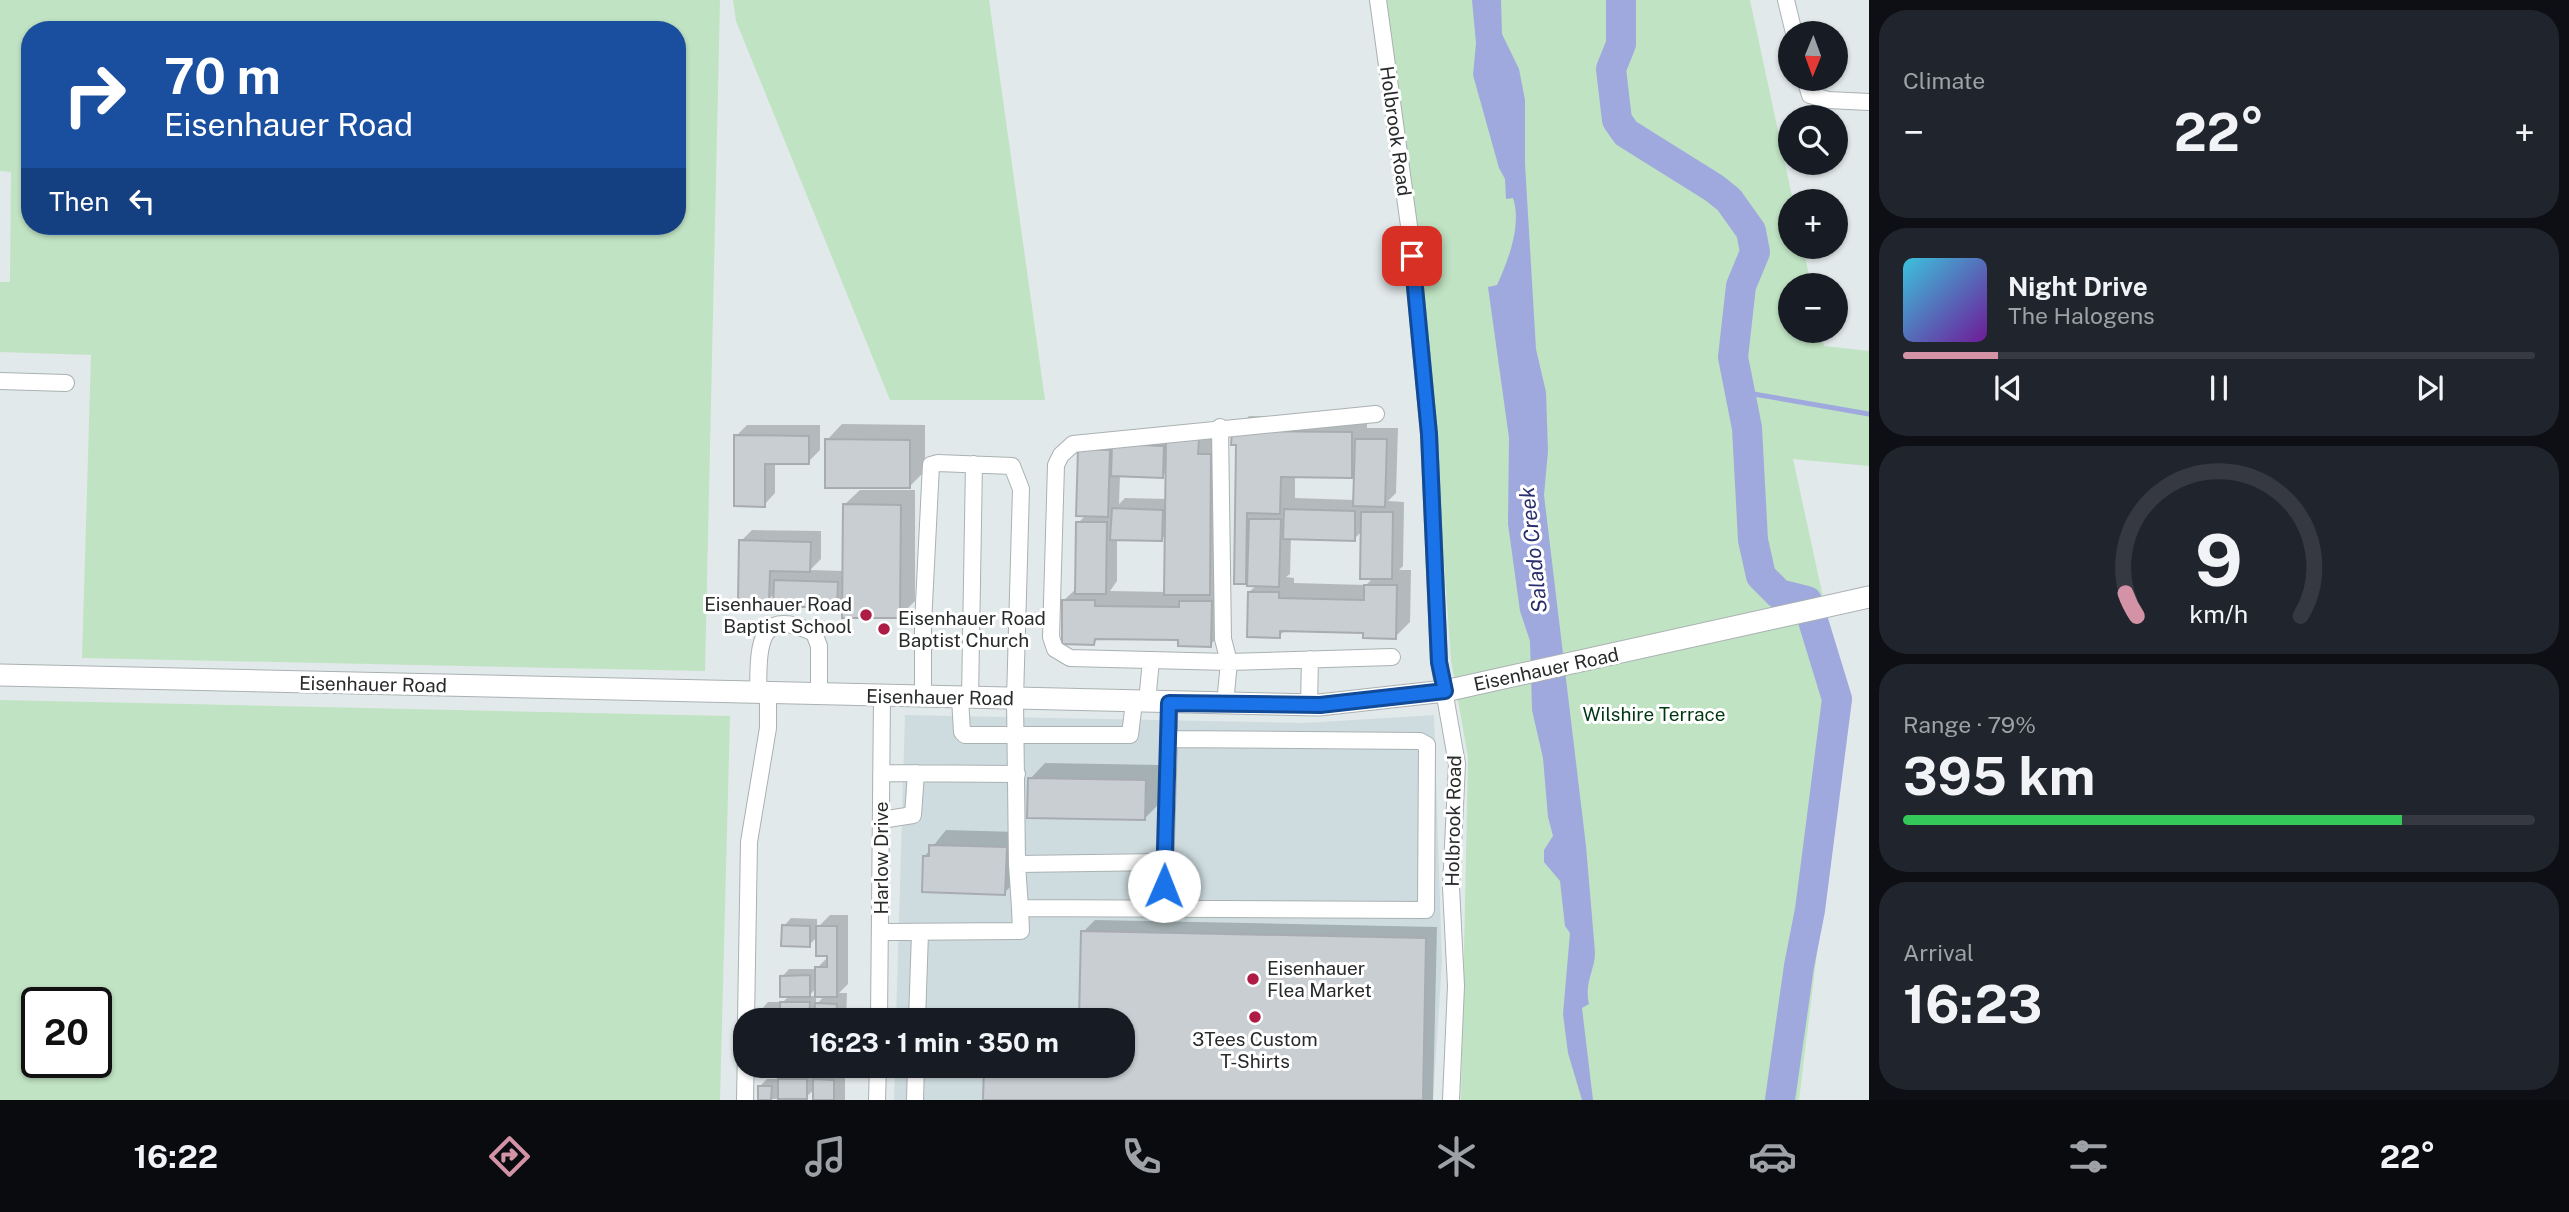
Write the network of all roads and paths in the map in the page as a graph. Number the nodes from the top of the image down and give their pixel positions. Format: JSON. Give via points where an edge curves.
{"nodes":[{"id":1,"x":1378,"y":0,"type":"edge"},
{"id":2,"x":1786,"y":0,"type":"edge"},
{"id":3,"x":1791,"y":21,"type":"edge"},
{"id":4,"x":1809,"y":91,"type":"edge"},
{"id":5,"x":1869,"y":102,"type":"edge"},
{"id":6,"x":0,"y":381,"type":"edge"},
{"id":7,"x":66,"y":383,"type":"dead end"},
{"id":8,"x":1376,"y":414,"type":"dead end"},
{"id":9,"x":1220,"y":427,"type":"junction"},
{"id":10,"x":974,"y":464,"type":"junction"},
{"id":11,"x":1869,"y":597,"type":"edge"},
{"id":12,"x":1392,"y":657,"type":"dead end"},
{"id":13,"x":1310,"y":659,"type":"junction"},
{"id":14,"x":1151,"y":660,"type":"junction"},
{"id":15,"x":1229,"y":662,"type":"junction"},
{"id":16,"x":0,"y":675,"type":"edge"},
{"id":17,"x":1445,"y":691,"type":"junction"},
{"id":18,"x":763,"y":693,"type":"junction"},
{"id":19,"x":819,"y":694,"type":"junction"},
{"id":20,"x":882,"y":696,"type":"junction"},
{"id":21,"x":923,"y":697,"type":"junction"},
{"id":22,"x":965,"y":698,"type":"junction"},
{"id":23,"x":1015,"y":699,"type":"junction"},
{"id":24,"x":1140,"y":702,"type":"junction"},
{"id":25,"x":1169,"y":703,"type":"junction"},
{"id":26,"x":1225,"y":704,"type":"junction"},
{"id":27,"x":1310,"y":705,"type":"junction"},
{"id":28,"x":1017,"y":736,"type":"junction"},
{"id":29,"x":1169,"y":739,"type":"junction"},
{"id":30,"x":881,"y":773,"type":"junction"},
{"id":31,"x":916,"y":773,"type":"junction"},
{"id":32,"x":1017,"y":774,"type":"junction"},
{"id":33,"x":881,"y":820,"type":"junction"},
{"id":34,"x":1164,"y":862,"type":"junction"},
{"id":35,"x":1017,"y":864,"type":"junction"},
{"id":36,"x":1427,"y":868,"type":"junction"},
{"id":37,"x":1452,"y":869,"type":"junction"},
{"id":38,"x":1020,"y":908,"type":"junction"},
{"id":39,"x":1164,"y":909,"type":"junction"},
{"id":40,"x":1426,"y":910,"type":"junction"},
{"id":41,"x":1452,"y":912,"type":"junction"},
{"id":42,"x":881,"y":932,"type":"junction"},
{"id":43,"x":920,"y":933,"type":"junction"},
{"id":44,"x":746,"y":1008,"type":"edge"},
{"id":45,"x":879,"y":1008,"type":"edge"},
{"id":46,"x":917,"y":1008,"type":"edge"},
{"id":47,"x":745,"y":1078,"type":"edge"},
{"id":48,"x":878,"y":1078,"type":"edge"},
{"id":49,"x":916,"y":1078,"type":"edge"},
{"id":50,"x":745,"y":1100,"type":"edge"},
{"id":51,"x":877,"y":1100,"type":"edge"},
{"id":52,"x":915,"y":1100,"type":"edge"},
{"id":53,"x":1451,"y":1100,"type":"edge"}],
"edges":[{"from":1,"to":17,"type":"street","name":"Holbrook Road","via":[[1422,346],[1439,662]]},
{"from":2,"to":3,"type":"street"},
{"from":4,"to":5,"type":"street","via":[[1810,96]]},
{"from":6,"to":7,"type":"street"},
{"from":8,"to":9,"type":"street"},
{"from":9,"to":14,"type":"street","via":[[1073,444],[1060,454],[1056,465],[1051,637],[1055,649],[1070,658]]},
{"from":9,"to":15,"type":"street","via":[[1223,639]]},
{"from":10,"to":21,"type":"street","via":[[938,463],[931,465],[929,474]]},
{"from":10,"to":22,"type":"street"},
{"from":10,"to":23,"type":"street","via":[[1012,466],[1018,476]]},
{"from":11,"to":17,"type":"main road","name":"Eisenhauer Road"},
{"from":12,"to":13,"type":"street"},
{"from":13,"to":15,"type":"street"},
{"from":13,"to":27,"type":"street"},
{"from":14,"to":15,"type":"street"},
{"from":14,"to":24,"type":"street"},
{"from":15,"to":26,"type":"street"},
{"from":16,"to":18,"type":"main road","name":"Eisenhauer Road"},
{"from":17,"to":27,"type":"main road","name":"Eisenhauer Road"},
{"from":17,"to":37,"type":"street","name":"Holbrook Road","via":[[1457,764]]},
{"from":18,"to":19,"type":"main road","name":"Eisenhauer Road"},
{"from":18,"to":19,"type":"street","via":[[759,643],[779,624],[797,625],[814,633],[819,646]]},
{"from":18,"to":44,"type":"street","via":[[768,727],[749,842]]},
{"from":19,"to":20,"type":"main road","name":"Eisenhauer Road"},
{"from":20,"to":21,"type":"main road","name":"Eisenhauer Road"},
{"from":20,"to":30,"type":"street","name":"Harlow Drive"},
{"from":21,"to":22,"type":"main road","name":"Eisenhauer Road"},
{"from":22,"to":23,"type":"main road","name":"Eisenhauer Road"},
{"from":22,"to":28,"type":"street","via":[[965,735]]},
{"from":23,"to":24,"type":"main road","name":"Eisenhauer Road"},
{"from":23,"to":28,"type":"street"},
{"from":24,"to":25,"type":"main road","name":"Eisenhauer Road"},
{"from":24,"to":28,"type":"street","via":[[1130,735]]},
{"from":25,"to":26,"type":"main road","name":"Eisenhauer Road"},
{"from":25,"to":29,"type":"street"},
{"from":26,"to":27,"type":"main road","name":"Eisenhauer Road"},
{"from":28,"to":32,"type":"street"},
{"from":29,"to":34,"type":"street"},
{"from":29,"to":36,"type":"street","via":[[1420,741],[1427,746]]},
{"from":30,"to":31,"type":"street"},
{"from":30,"to":33,"type":"street","name":"Harlow Drive"},
{"from":31,"to":32,"type":"street"},
{"from":31,"to":33,"type":"street","via":[[913,815]]},
{"from":32,"to":35,"type":"street"},
{"from":33,"to":42,"type":"street","name":"Harlow Drive"},
{"from":34,"to":35,"type":"street"},
{"from":34,"to":39,"type":"street"},
{"from":35,"to":38,"type":"street"},
{"from":36,"to":37,"type":"street"},
{"from":36,"to":40,"type":"street"},
{"from":37,"to":41,"type":"street","name":"Holbrook Road"},
{"from":38,"to":39,"type":"street"},
{"from":38,"to":43,"type":"street","via":[[1021,931]]},
{"from":39,"to":40,"type":"street"},
{"from":40,"to":41,"type":"street"},
{"from":41,"to":53,"type":"street","name":"Holbrook Road","via":[[1456,986]]},
{"from":42,"to":43,"type":"street"},
{"from":42,"to":45,"type":"street","name":"Harlow Drive"},
{"from":43,"to":46,"type":"street"},
{"from":47,"to":50,"type":"street"},
{"from":48,"to":51,"type":"street"},
{"from":49,"to":52,"type":"street"}]}
